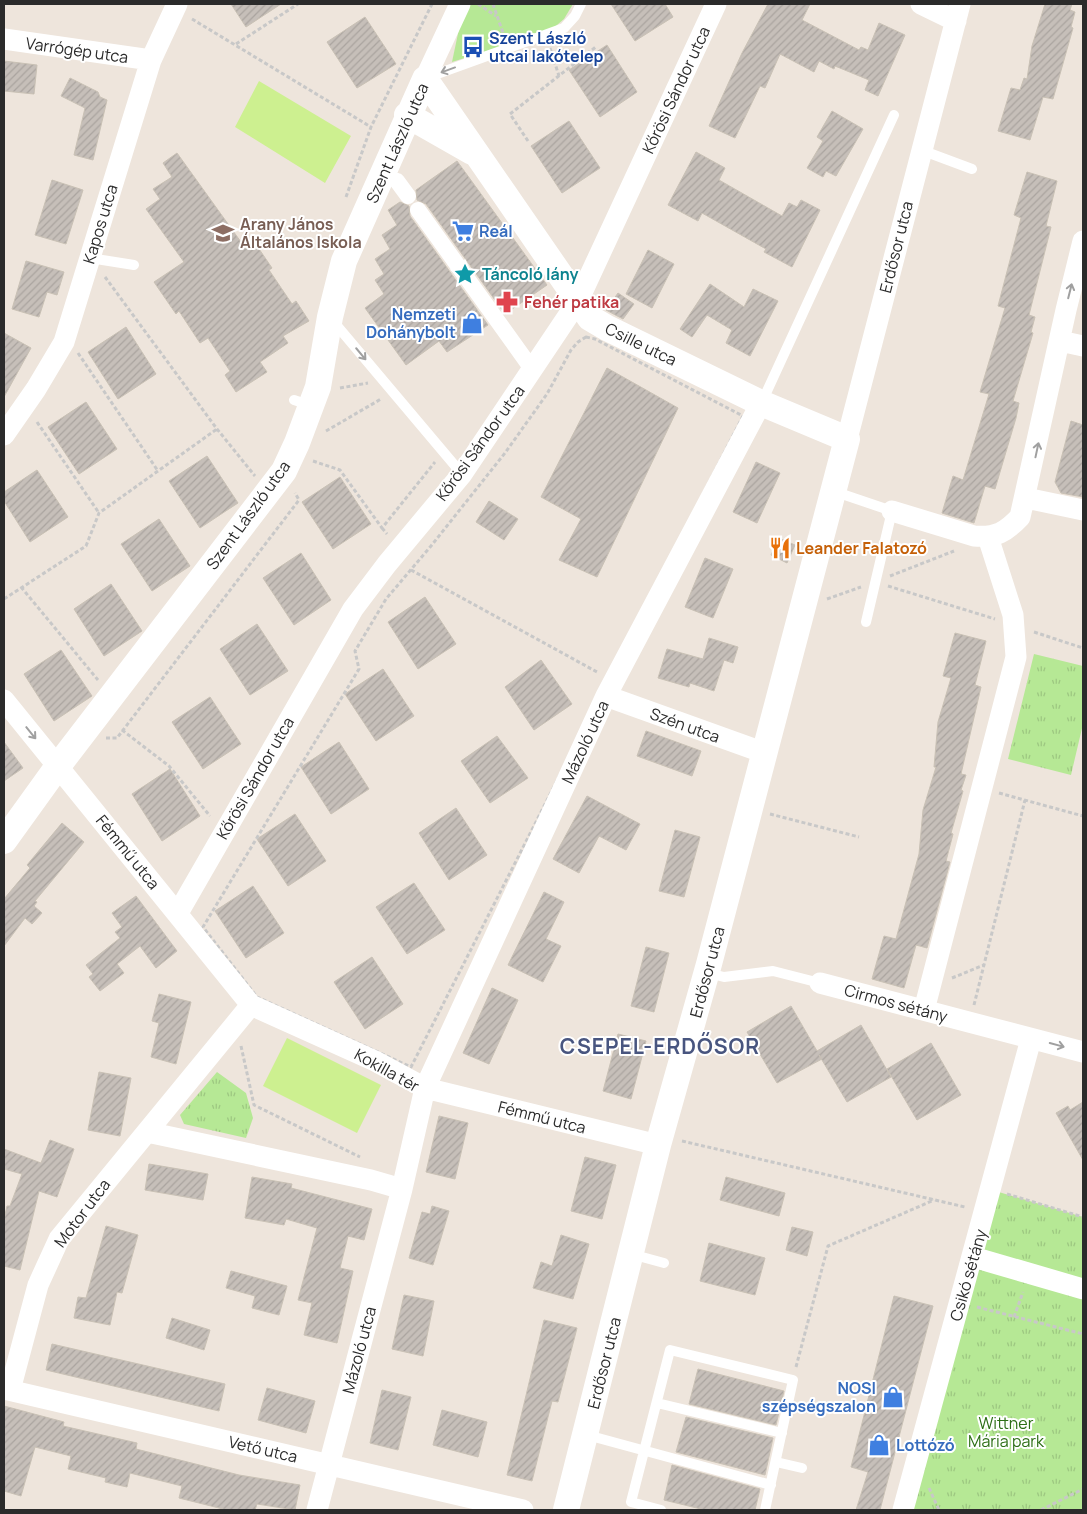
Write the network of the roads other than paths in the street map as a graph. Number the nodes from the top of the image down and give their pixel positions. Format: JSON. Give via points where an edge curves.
{"nodes":[{"id":1,"x":460,"y":4,"type":"edge"},
{"id":2,"x":581,"y":4,"type":"edge"},
{"id":3,"x":716,"y":4,"type":"edge"},
{"id":4,"x":921,"y":4,"type":"edge"},
{"id":5,"x":181,"y":9,"type":"edge"},
{"id":6,"x":958,"y":12,"type":"edge"},
{"id":7,"x":4,"y":39,"type":"edge"},
{"id":8,"x":151,"y":60,"type":"junction"},
{"id":9,"x":425,"y":79,"type":"junction"},
{"id":10,"x":894,"y":114,"type":"dead end"},
{"id":11,"x":407,"y":115,"type":"junction"},
{"id":12,"x":921,"y":150,"type":"junction"},
{"id":13,"x":477,"y":155,"type":"junction"},
{"id":14,"x":972,"y":169,"type":"dead end"},
{"id":15,"x":397,"y":181,"type":"dead end"},
{"id":16,"x":408,"y":196,"type":"dead end"},
{"id":17,"x":418,"y":210,"type":"dead end"},
{"id":18,"x":1083,"y":241,"type":"edge"},
{"id":19,"x":97,"y":258,"type":"junction"},
{"id":20,"x":134,"y":265,"type":"dead end"},
{"id":21,"x":578,"y":302,"type":"junction"},
{"id":22,"x":330,"y":317,"type":"junction"},
{"id":23,"x":1060,"y":341,"type":"junction"},
{"id":24,"x":1083,"y":346,"type":"edge"},
{"id":25,"x":532,"y":369,"type":"junction"},
{"id":26,"x":761,"y":403,"type":"junction"},
{"id":27,"x":4,"y":435,"type":"edge"},
{"id":28,"x":846,"y":439,"type":"junction"},
{"id":29,"x":462,"y":474,"type":"junction"},
{"id":30,"x":834,"y":491,"type":"junction"},
{"id":31,"x":1026,"y":498,"type":"junction"},
{"id":32,"x":1083,"y":510,"type":"edge"},
{"id":33,"x":892,"y":511,"type":"junction"},
{"id":34,"x":988,"y":537,"type":"junction"},
{"id":35,"x":866,"y":622,"type":"dead end"},
{"id":36,"x":608,"y":687,"type":"junction"},
{"id":37,"x":4,"y":700,"type":"edge"},
{"id":38,"x":765,"y":753,"type":"junction"},
{"id":39,"x":58,"y":766,"type":"junction"},
{"id":40,"x":4,"y":841,"type":"edge"},
{"id":41,"x":178,"y":913,"type":"junction"},
{"id":42,"x":707,"y":973,"type":"junction"},
{"id":43,"x":820,"y":983,"type":"joint"},
{"id":44,"x":251,"y":1005,"type":"junction"},
{"id":45,"x":924,"y":1010,"type":"junction"},
{"id":46,"x":1031,"y":1038,"type":"junction"},
{"id":47,"x":1083,"y":1052,"type":"edge"},
{"id":48,"x":425,"y":1088,"type":"junction"},
{"id":49,"x":147,"y":1132,"type":"junction"},
{"id":50,"x":669,"y":1143,"type":"junction"},
{"id":51,"x":402,"y":1189,"type":"junction"},
{"id":52,"x":631,"y":1254,"type":"junction"},
{"id":53,"x":973,"y":1257,"type":"junction"},
{"id":54,"x":664,"y":1263,"type":"dead end"},
{"id":55,"x":1083,"y":1288,"type":"edge"},
{"id":56,"x":7,"y":1390,"type":"edge"},
{"id":57,"x":657,"y":1403,"type":"junction"},
{"id":58,"x":782,"y":1433,"type":"junction"},
{"id":59,"x":586,"y":1435,"type":"junction"},
{"id":60,"x":644,"y":1452,"type":"junction"},
{"id":61,"x":776,"y":1462,"type":"junction"},
{"id":62,"x":328,"y":1464,"type":"junction"},
{"id":63,"x":802,"y":1468,"type":"dead end"},
{"id":64,"x":771,"y":1485,"type":"junction"},
{"id":65,"x":318,"y":1510,"type":"edge"},
{"id":66,"x":523,"y":1510,"type":"edge"},
{"id":67,"x":566,"y":1510,"type":"edge"},
{"id":68,"x":661,"y":1510,"type":"edge"},
{"id":69,"x":765,"y":1510,"type":"edge"},
{"id":70,"x":903,"y":1510,"type":"edge"}],
"edges":[{"from":1,"to":9,"type":"street","name":"Szent László utca"},
{"from":2,"to":9,"type":"lane","one_way":true,"via":[[564,28]]},
{"from":3,"to":21,"type":"street","name":"Kőrösi Sándor utca"},
{"from":4,"to":6,"type":"street"},
{"from":5,"to":8,"type":"street","name":"Kapos utca"},
{"from":6,"to":12,"type":"street","name":"Erdősor utca"},
{"from":7,"to":8,"type":"street","name":"Varrógép utca"},
{"from":8,"to":19,"type":"street","name":"Kapos utca"},
{"from":9,"to":11,"type":"street","name":"Szent László utca"},
{"from":9,"to":13,"type":"street","name":"Csille utca"},
{"from":10,"to":26,"type":"lane"},
{"from":11,"to":13,"type":"street","name":"Csille utca"},
{"from":11,"to":22,"type":"street","name":"Szent László utca","via":[[344,261]]},
{"from":12,"to":14,"type":"lane"},
{"from":12,"to":28,"type":"street","name":"Erdősor utca"},
{"from":13,"to":21,"type":"street","name":"Csille utca"},
{"from":15,"to":16,"type":"street"},
{"from":17,"to":25,"type":"street"},
{"from":23,"to":18,"type":"street","one_way":true},
{"from":19,"to":20,"type":"lane"},
{"from":19,"to":27,"type":"street","name":"Kapos utca","via":[[64,342]]},
{"from":21,"to":25,"type":"street","name":"Kőrösi Sándor utca"},
{"from":21,"to":26,"type":"street","name":"Csille utca","via":[[590,318],[607,328]]},
{"from":22,"to":29,"type":"lane","one_way":true},
{"from":22,"to":39,"type":"street","name":"Szent László utca","via":[[318,386],[298,443],[284,471]]},
{"from":23,"to":24,"type":"street"},
{"from":31,"to":23,"type":"street","one_way":true},
{"from":25,"to":29,"type":"street","name":"Kőrösi Sándor utca"},
{"from":26,"to":28,"type":"street","name":"Csille utca"},
{"from":26,"to":36,"type":"street","name":"Mázoló utca"},
{"from":28,"to":30,"type":"street","name":"Erdősor utca"},
{"from":29,"to":41,"type":"street","name":"Kőrösi Sándor utca","via":[[353,609]]},
{"from":30,"to":33,"type":"lane"},
{"from":30,"to":38,"type":"street","name":"Erdősor utca"},
{"from":31,"to":32,"type":"street"},
{"from":31,"to":34,"type":"street","via":[[1020,517],[1010,528]]},
{"from":33,"to":34,"type":"street","via":[[974,536]]},
{"from":33,"to":35,"type":"lane"},
{"from":34,"to":45,"type":"street","via":[[1015,625],[1016,657]]},
{"from":36,"to":38,"type":"street","name":"Szén utca"},
{"from":36,"to":48,"type":"street","name":"Mázoló utca"},
{"from":37,"to":39,"type":"street","name":"Fémmű utca","one_way":true},
{"from":38,"to":42,"type":"street","name":"Erdősor utca"},
{"from":39,"to":40,"type":"street","name":"Szent László utca"},
{"from":39,"to":41,"type":"street","name":"Fémmű utca"},
{"from":41,"to":44,"type":"street","name":"Fémmű utca"},
{"from":42,"to":43,"type":"lane","name":"Cirmos sétány","via":[[724,977],[773,971]]},
{"from":42,"to":50,"type":"street","name":"Erdősor utca"},
{"from":43,"to":45,"type":"street","name":"Cirmos sétány"},
{"from":44,"to":48,"type":"street","name":"Kokilla tér"},
{"from":44,"to":49,"type":"street"},
{"from":45,"to":46,"type":"street","name":"Cirmos sétány"},
{"from":46,"to":47,"type":"street","name":"Cirmos sétány","one_way":true},
{"from":46,"to":53,"type":"street","name":"Csikó sétány"},
{"from":48,"to":50,"type":"street","name":"Fémmű utca"},
{"from":48,"to":51,"type":"street","name":"Kokilla tér"},
{"from":49,"to":51,"type":"street"},
{"from":49,"to":56,"type":"street","name":"Motor utca","via":[[59,1239],[38,1285]]},
{"from":50,"to":52,"type":"street","name":"Erdősor utca"},
{"from":51,"to":62,"type":"street","name":"Mázoló utca"},
{"from":52,"to":54,"type":"lane"},
{"from":52,"to":59,"type":"street","name":"Erdősor utca"},
{"from":53,"to":55,"type":"street"},
{"from":53,"to":70,"type":"street","name":"Csikó sétány"},
{"from":56,"to":62,"type":"street","name":"Vető utca"},
{"from":57,"to":58,"type":"lane"},
{"from":57,"to":58,"type":"lane","via":[[670,1350],[793,1380]]},
{"from":57,"to":60,"type":"lane"},
{"from":58,"to":61,"type":"lane"},
{"from":59,"to":60,"type":"lane"},
{"from":59,"to":67,"type":"street","name":"Erdősor utca"},
{"from":60,"to":64,"type":"lane"},
{"from":60,"to":68,"type":"lane","via":[[631,1502]]},
{"from":61,"to":63,"type":"lane"},
{"from":61,"to":64,"type":"lane"},
{"from":62,"to":65,"type":"street","name":"Mázoló utca"},
{"from":62,"to":66,"type":"street","name":"Vető utca"},
{"from":64,"to":69,"type":"lane"}]}
